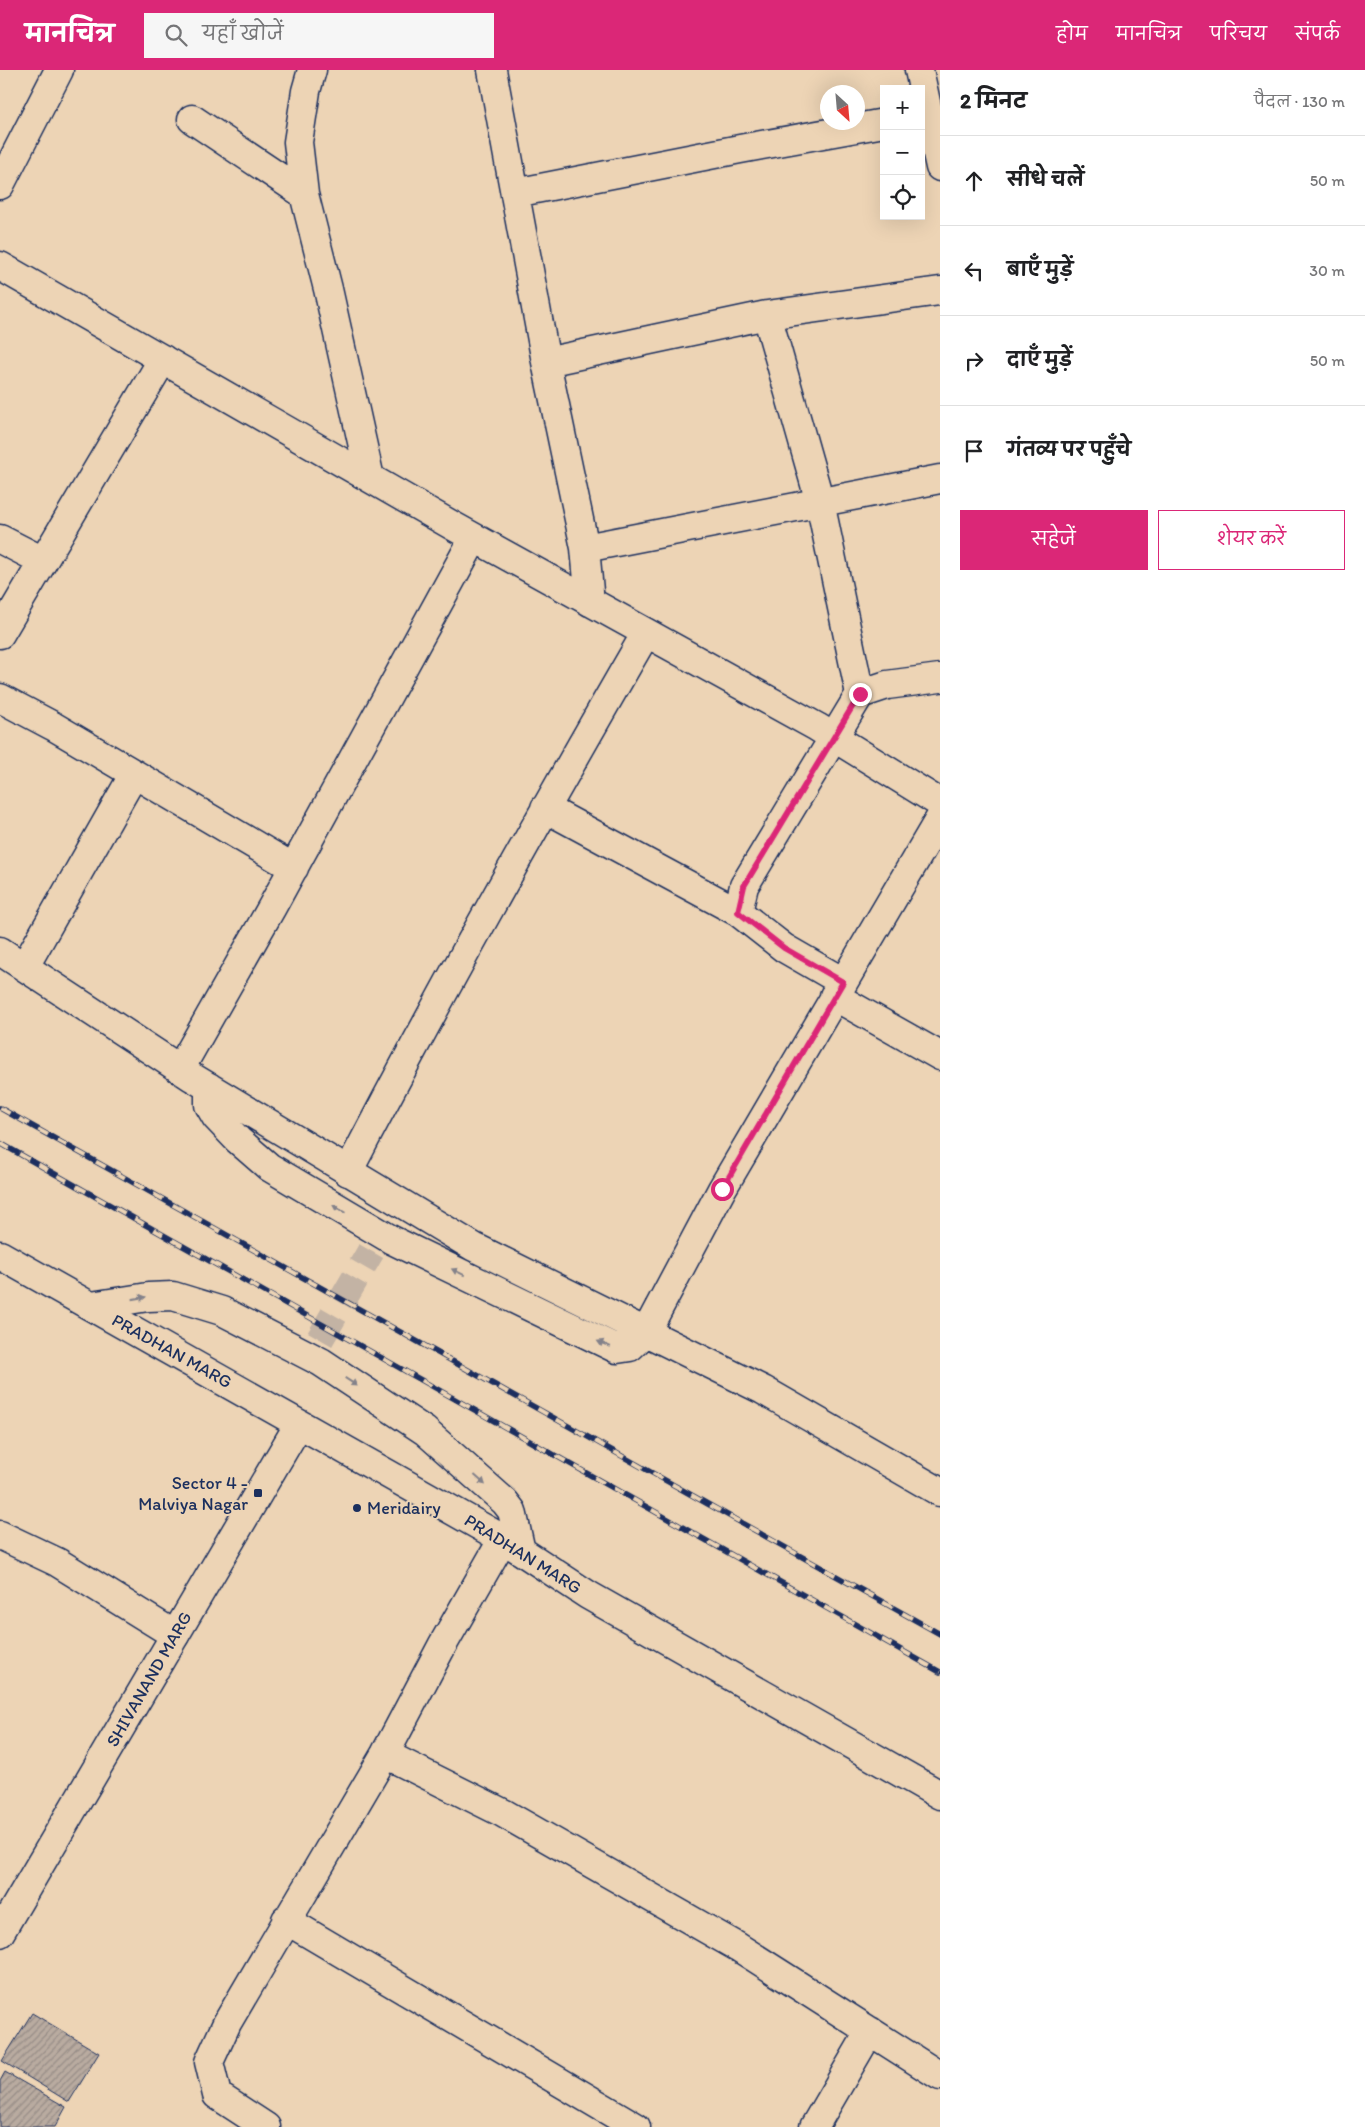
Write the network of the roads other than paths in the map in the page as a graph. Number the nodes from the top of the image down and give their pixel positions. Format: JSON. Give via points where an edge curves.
{"nodes":[{"id":1,"x":59,"y":70,"type":"edge"},
{"id":2,"x":312,"y":70,"type":"edge"},
{"id":3,"x":492,"y":70,"type":"edge"},
{"id":4,"x":919,"y":70,"type":"edge"},
{"id":5,"x":926,"y":116,"type":"edge"},
{"id":6,"x":192,"y":119,"type":"dead end"},
{"id":7,"x":880,"y":124,"type":"edge"},
{"id":8,"x":940,"y":168,"type":"edge"},
{"id":9,"x":0,"y":185,"type":"edge"},
{"id":10,"x":515,"y":192,"type":"junction"},
{"id":11,"x":304,"y":194,"type":"junction"},
{"id":12,"x":0,"y":266,"type":"edge"},
{"id":13,"x":940,"y":291,"type":"edge"},
{"id":14,"x":767,"y":315,"type":"junction"},
{"id":15,"x":163,"y":359,"type":"junction"},
{"id":16,"x":546,"y":362,"type":"junction"},
{"id":17,"x":370,"y":478,"type":"junction"},
{"id":18,"x":940,"y":479,"type":"edge"},
{"id":19,"x":820,"y":502,"type":"junction"},
{"id":20,"x":474,"y":538,"type":"junction"},
{"id":21,"x":0,"y":539,"type":"edge"},
{"id":22,"x":585,"y":548,"type":"junction"},
{"id":23,"x":43,"y":561,"type":"junction"},
{"id":24,"x":590,"y":602,"type":"junction"},
{"id":25,"x":0,"y":634,"type":"edge"},
{"id":26,"x":646,"y":634,"type":"junction"},
{"id":27,"x":940,"y":678,"type":"edge"},
{"id":28,"x":860,"y":694,"type":"junction"},
{"id":29,"x":0,"y":698,"type":"edge"},
{"id":30,"x":835,"y":738,"type":"junction"},
{"id":31,"x":134,"y":774,"type":"junction"},
{"id":32,"x":940,"y":803,"type":"edge"},
{"id":33,"x":546,"y":808,"type":"junction"},
{"id":34,"x":940,"y":818,"type":"edge"},
{"id":35,"x":294,"y":868,"type":"junction"},
{"id":36,"x":738,"y":912,"type":"junction"},
{"id":37,"x":0,"y":951,"type":"edge"},
{"id":38,"x":25,"y":966,"type":"junction"},
{"id":39,"x":838,"y":989,"type":"junction"},
{"id":40,"x":940,"y":1056,"type":"edge"},
{"id":41,"x":180,"y":1069,"type":"junction"},
{"id":42,"x":209,"y":1087,"type":"junction"},
{"id":43,"x":348,"y":1172,"type":"junction"},
{"id":44,"x":0,"y":1255,"type":"edge"},
{"id":45,"x":91,"y":1306,"type":"junction"},
{"id":46,"x":646,"y":1332,"type":"junction"},
{"id":47,"x":299,"y":1424,"type":"junction"},
{"id":48,"x":940,"y":1492,"type":"edge"},
{"id":49,"x":0,"y":1535,"type":"edge"},
{"id":50,"x":512,"y":1545,"type":"junction"},
{"id":51,"x":175,"y":1635,"type":"junction"},
{"id":52,"x":385,"y":1754,"type":"junction"},
{"id":53,"x":940,"y":1795,"type":"edge"},
{"id":54,"x":286,"y":1920,"type":"junction"},
{"id":55,"x":0,"y":1933,"type":"edge"},
{"id":56,"x":870,"y":2031,"type":"junction"},
{"id":57,"x":940,"y":2076,"type":"edge"},
{"id":58,"x":261,"y":2126,"type":"edge"},
{"id":59,"x":636,"y":2127,"type":"edge"},
{"id":60,"x":814,"y":2127,"type":"edge"}],
"edges":[{"from":1,"to":9,"type":"street"},
{"from":2,"to":11,"type":"street","via":[[298,142]]},
{"from":3,"to":10,"type":"street"},
{"from":4,"to":5,"type":"street"},
{"from":5,"to":8,"type":"street"},
{"from":6,"to":11,"type":"street"},
{"from":7,"to":10,"type":"street"},
{"from":10,"to":16,"type":"street"},
{"from":11,"to":17,"type":"street"},
{"from":12,"to":15,"type":"street"},
{"from":13,"to":14,"type":"street"},
{"from":14,"to":16,"type":"street"},
{"from":14,"to":19,"type":"street"},
{"from":15,"to":17,"type":"street"},
{"from":15,"to":23,"type":"street"},
{"from":16,"to":22,"type":"street"},
{"from":17,"to":20,"type":"street"},
{"from":18,"to":19,"type":"street"},
{"from":19,"to":22,"type":"street"},
{"from":19,"to":28,"type":"street"},
{"from":20,"to":24,"type":"street"},
{"from":20,"to":35,"type":"street"},
{"from":21,"to":23,"type":"street"},
{"from":22,"to":24,"type":"street"},
{"from":23,"to":25,"type":"street"},
{"from":24,"to":26,"type":"street"},
{"from":26,"to":30,"type":"street"},
{"from":26,"to":33,"type":"street"},
{"from":27,"to":28,"type":"street","via":[[887,685]]},
{"from":28,"to":30,"type":"street"},
{"from":29,"to":31,"type":"street"},
{"from":30,"to":32,"type":"street"},
{"from":30,"to":36,"type":"street","via":[[744,886]]},
{"from":31,"to":35,"type":"street"},
{"from":31,"to":38,"type":"street"},
{"from":33,"to":36,"type":"street"},
{"from":33,"to":43,"type":"street","via":[[409,1054]]},
{"from":34,"to":39,"type":"street"},
{"from":35,"to":41,"type":"street"},
{"from":36,"to":39,"type":"street"},
{"from":37,"to":38,"type":"street"},
{"from":38,"to":41,"type":"street"},
{"from":39,"to":40,"type":"street"},
{"from":39,"to":46,"type":"street","via":[[722,1189]]},
{"from":41,"to":42,"type":"street"},
{"from":42,"to":43,"type":"street"},
{"from":46,"to":42,"type":"street","one_way":true,"via":[[630,1347],[616,1349],[376,1242],[263,1162],[238,1140],[216,1118],[209,1105]]},
{"from":43,"to":46,"type":"street","via":[[474,1247]]},
{"from":44,"to":45,"type":"street","name":"PRADHAN MARG"},
{"from":45,"to":47,"type":"street","name":"PRADHAN MARG"},
{"from":45,"to":50,"type":"street","one_way":true,"via":[[173,1296],[222,1311],[315,1348],[425,1431],[505,1502],[512,1511]]},
{"from":46,"to":48,"type":"street","via":[[763,1390]]},
{"from":47,"to":50,"type":"street","name":"PRADHAN MARG"},
{"from":47,"to":51,"type":"street","name":"SHIVANAND MARG"},
{"from":49,"to":51,"type":"street","via":[[57,1562]]},
{"from":50,"to":52,"type":"street","via":[[442,1646]]},
{"from":50,"to":53,"type":"street","name":"PRADHAN MARG","via":[[588,1595]]},
{"from":51,"to":55,"type":"street","name":"SHIVANAND MARG"},
{"from":52,"to":54,"type":"street"},
{"from":52,"to":56,"type":"street","via":[[503,1812],[738,1947]]},
{"from":54,"to":58,"type":"street","via":[[227,2023],[209,2062],[217,2095]]},
{"from":54,"to":59,"type":"street"},
{"from":56,"to":57,"type":"street"},
{"from":56,"to":60,"type":"street"}]}
